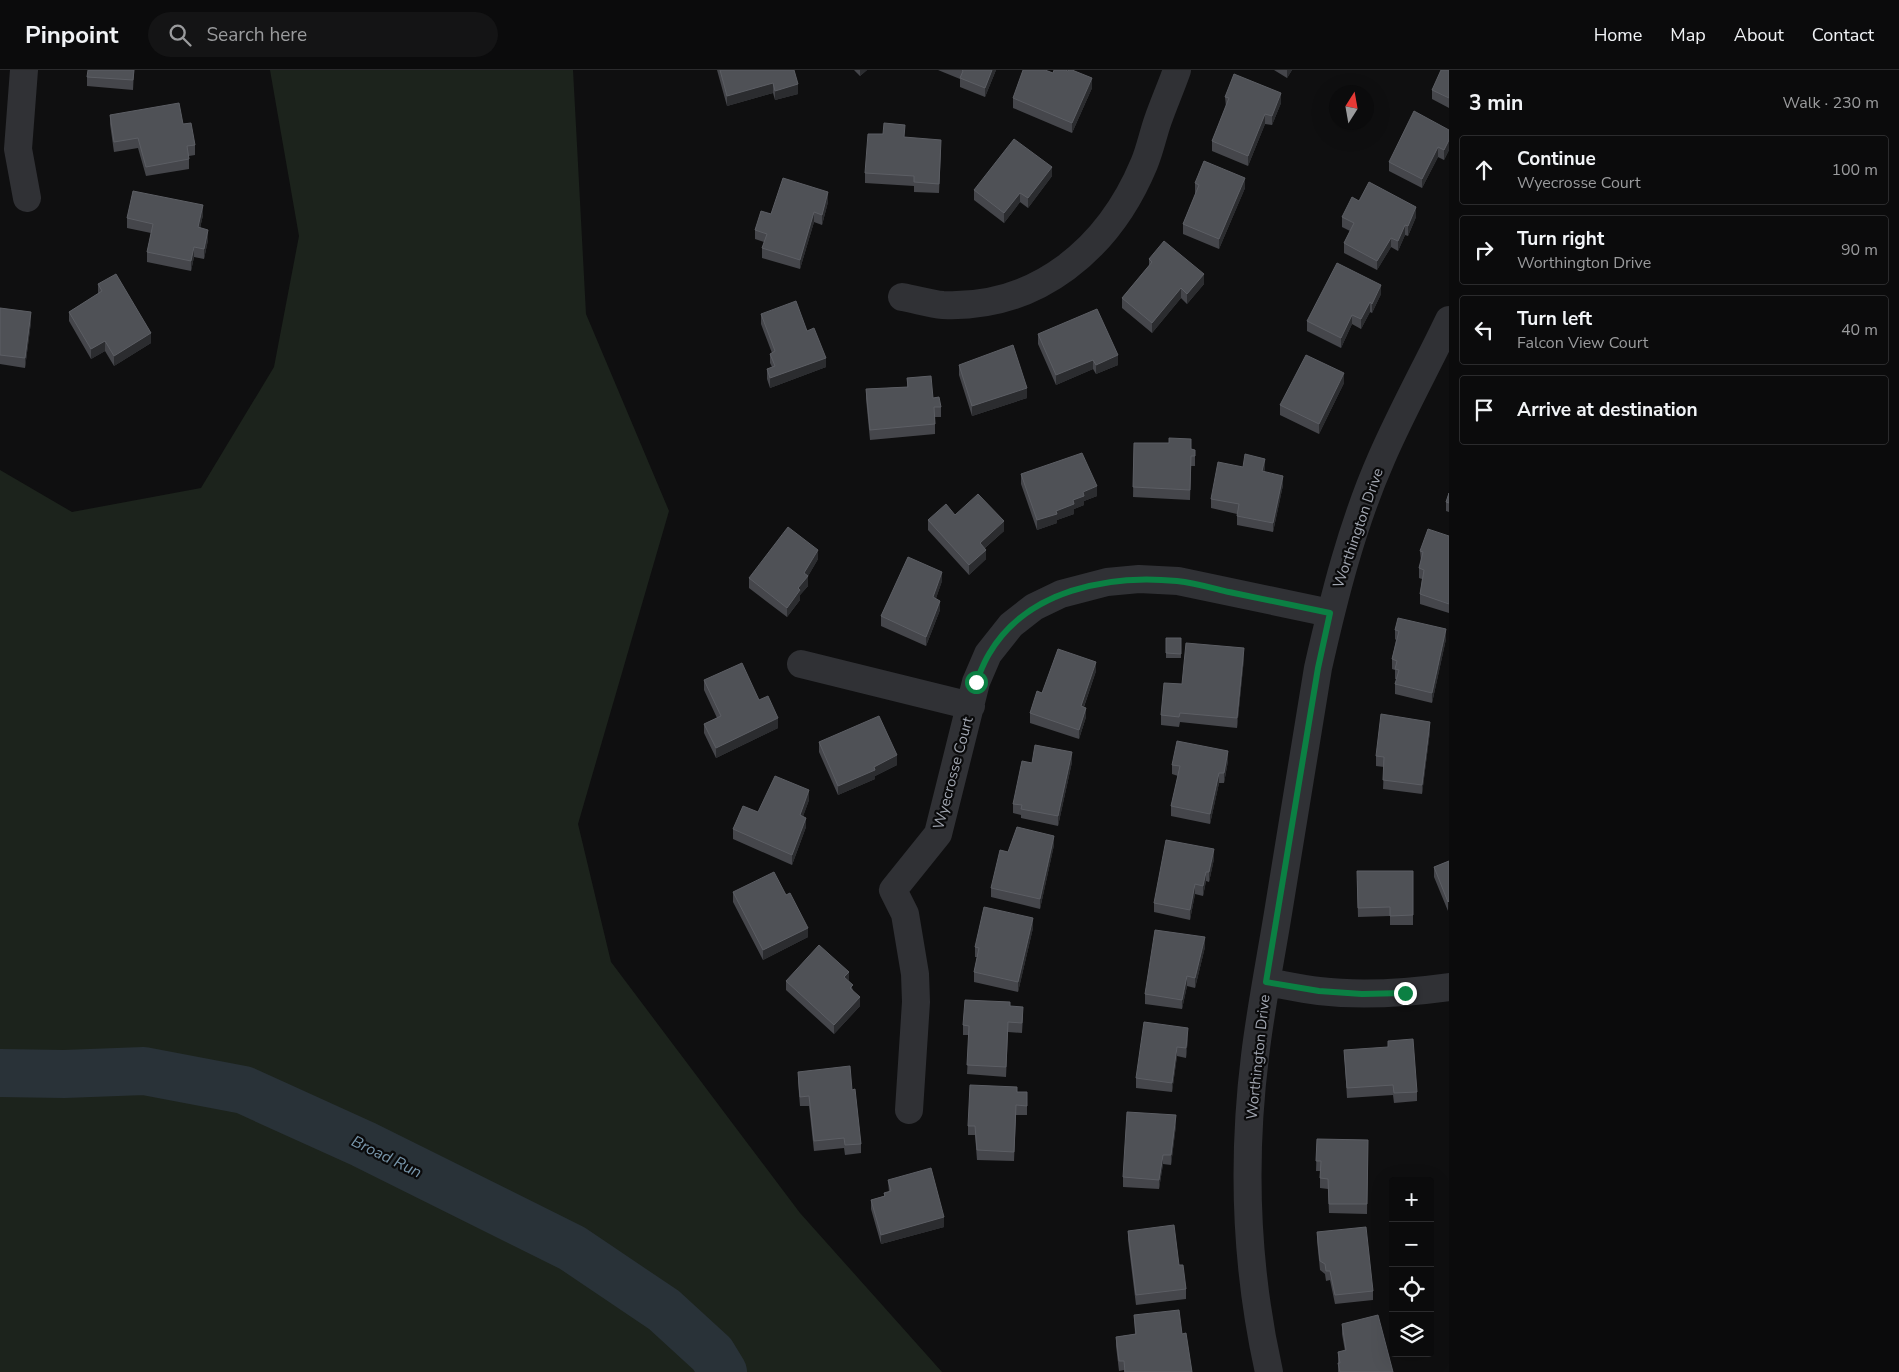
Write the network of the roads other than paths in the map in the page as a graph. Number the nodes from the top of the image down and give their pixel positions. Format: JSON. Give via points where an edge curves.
{"nodes":[{"id":1,"x":24,"y":70,"type":"edge"},
{"id":2,"x":1177,"y":70,"type":"edge"},
{"id":3,"x":27,"y":198,"type":"dead end"},
{"id":4,"x":902,"y":297,"type":"dead end"},
{"id":5,"x":1449,"y":320,"type":"edge"},
{"id":6,"x":1330,"y":613,"type":"junction"},
{"id":7,"x":801,"y":664,"type":"dead end"},
{"id":8,"x":971,"y":706,"type":"junction"},
{"id":9,"x":1266,"y":982,"type":"junction"},
{"id":10,"x":1449,"y":987,"type":"edge"},
{"id":11,"x":909,"y":1110,"type":"dead end"},
{"id":12,"x":1269,"y":1372,"type":"edge"}],
"edges":[{"from":1,"to":3,"type":"street","via":[[18,149]]},
{"from":2,"to":4,"type":"street","via":[[1145,163],[1127,200],[1103,233],[1074,262],[1046,282],[1015,296],[976,304],[942,305]]},
{"from":5,"to":6,"type":"street","name":"Worthington Drive","via":[[1382,458],[1352,537]]},
{"from":6,"to":8,"type":"street","name":"Wyecrosse Court","via":[[1178,581],[1139,579],[1107,582],[1061,594],[1034,607],[1010,625],[988,654],[976,682]]},
{"from":6,"to":9,"type":"street","name":"Worthington Drive"},
{"from":7,"to":8,"type":"street"},
{"from":8,"to":11,"type":"street","name":"Wyecrosse Court","via":[[938,834],[893,890],[905,914],[915,974]]},
{"from":9,"to":10,"type":"street","via":[[1362,994]]},
{"from":9,"to":12,"type":"street","name":"Worthington Drive","via":[[1255,1057],[1249,1223],[1252,1277]]}]}
